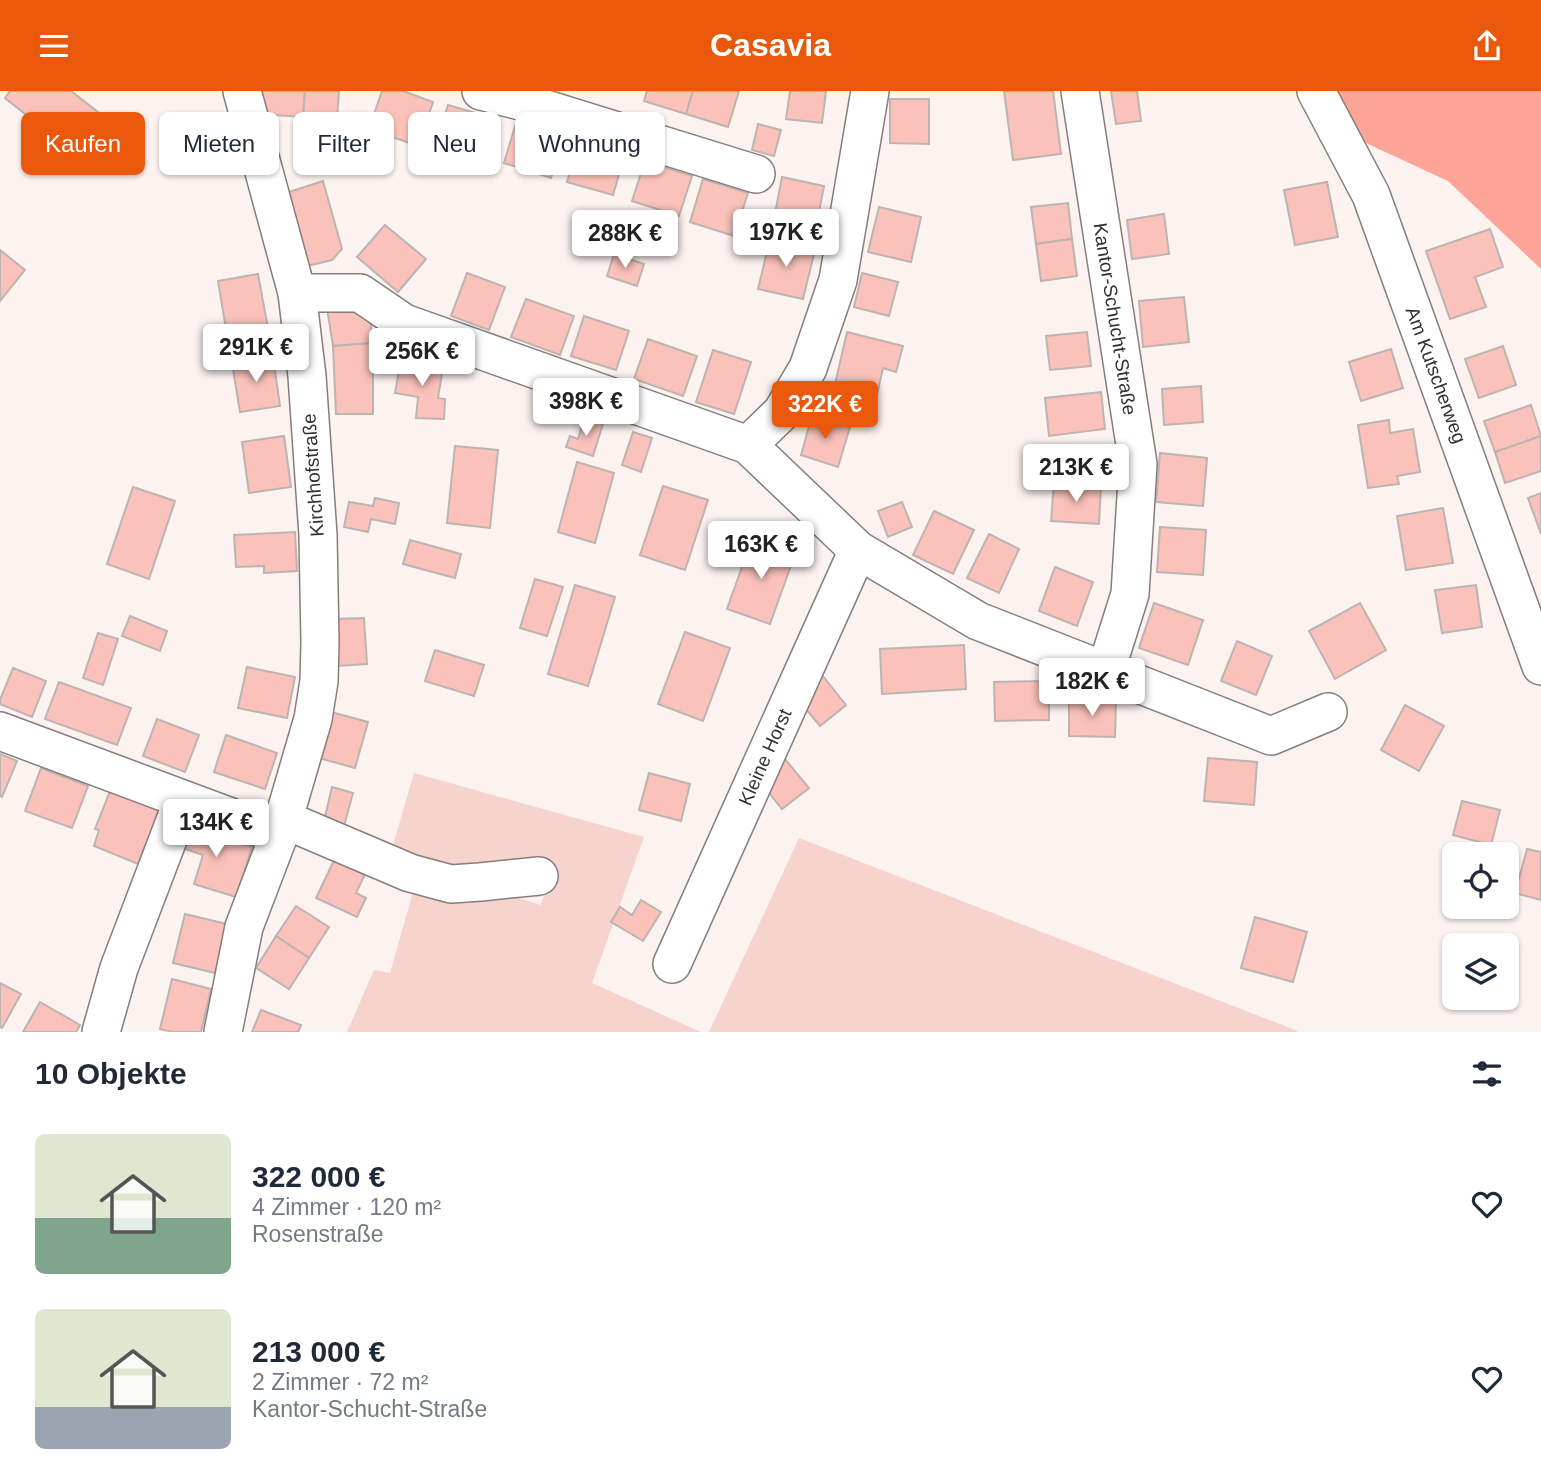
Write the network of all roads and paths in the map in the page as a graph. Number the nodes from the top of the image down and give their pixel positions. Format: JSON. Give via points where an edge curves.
{"nodes":[{"id":1,"x":242,"y":91,"type":"edge"},
{"id":2,"x":481,"y":91,"type":"edge"},
{"id":3,"x":870,"y":91,"type":"edge"},
{"id":4,"x":1080,"y":91,"type":"edge"},
{"id":5,"x":1316,"y":91,"type":"edge"},
{"id":6,"x":521,"y":96,"type":"edge"},
{"id":7,"x":756,"y":174,"type":"dead end"},
{"id":8,"x":297,"y":293,"type":"junction"},
{"id":9,"x":748,"y":445,"type":"junction"},
{"id":10,"x":858,"y":550,"type":"junction"},
{"id":11,"x":1541,"y":666,"type":"edge"},
{"id":12,"x":1106,"y":670,"type":"junction"},
{"id":13,"x":1328,"y":712,"type":"dead end"},
{"id":14,"x":0,"y":731,"type":"edge"},
{"id":15,"x":183,"y":800,"type":"junction"},
{"id":16,"x":281,"y":827,"type":"junction"},
{"id":17,"x":539,"y":876,"type":"dead end"},
{"id":18,"x":672,"y":964,"type":"dead end"},
{"id":19,"x":101,"y":1032,"type":"edge"},
{"id":20,"x":223,"y":1032,"type":"edge"}],
"edges":[{"from":1,"to":8,"type":"street","name":"Kirchhofstraße"},
{"from":2,"to":6,"type":"street"},
{"from":3,"to":9,"type":"street","via":[[838,280],[813,355],[782,412]]},
{"from":4,"to":12,"type":"street","name":"Kantor-Schucht-Straße","via":[[1138,464],[1130,594]]},
{"from":5,"to":11,"type":"street","name":"Am Kutscherweg","via":[[1371,195]]},
{"from":6,"to":7,"type":"street"},
{"from":8,"to":9,"type":"street","via":[[360,293],[404,323]]},
{"from":8,"to":16,"type":"street","name":"Kirchhofstraße","via":[[318,535],[320,668],[313,719]]},
{"from":9,"to":10,"type":"street"},
{"from":10,"to":12,"type":"street","via":[[978,621]]},
{"from":10,"to":18,"type":"street","name":"Kleine Horst"},
{"from":12,"to":13,"type":"street","via":[[1271,736]]},
{"from":14,"to":15,"type":"street"},
{"from":15,"to":16,"type":"street"},
{"from":15,"to":19,"type":"street","via":[[119,968]]},
{"from":16,"to":17,"type":"street","via":[[451,884]]},
{"from":16,"to":20,"type":"street","name":"Kirchhofstraße","via":[[244,927]]}]}
